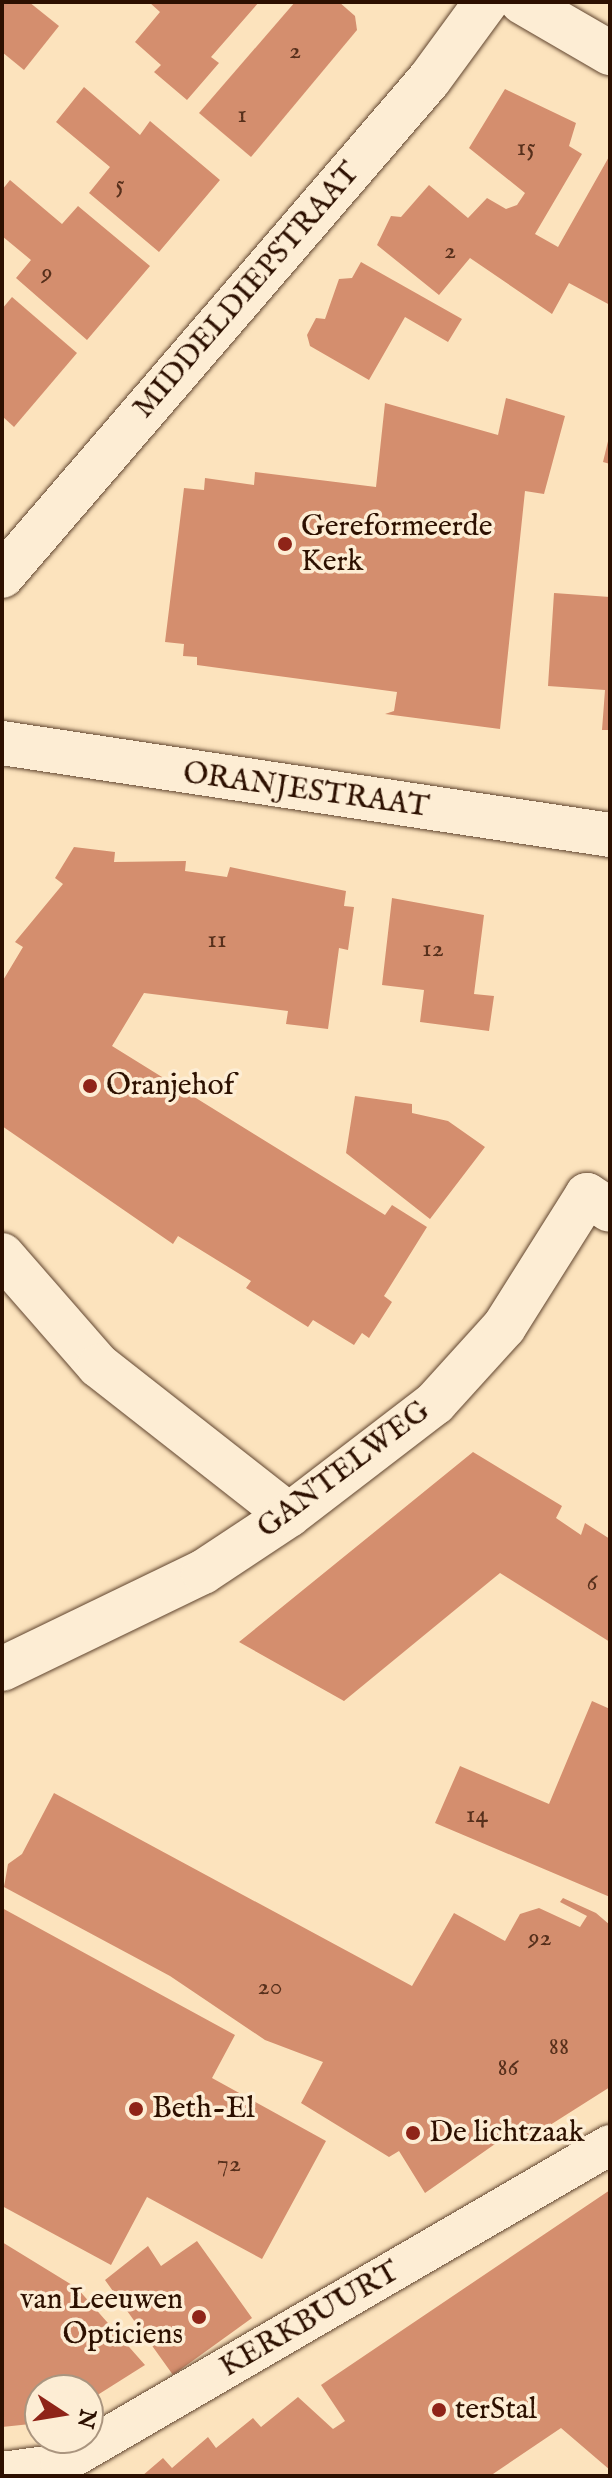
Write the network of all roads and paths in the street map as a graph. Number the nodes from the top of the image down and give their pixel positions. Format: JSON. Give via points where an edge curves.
{"nodes":[{"id":1,"x":486,"y":2,"type":"edge"},
{"id":2,"x":522,"y":2,"type":"edge"},
{"id":3,"x":610,"y":53,"type":"edge"},
{"id":4,"x":2,"y":576,"type":"edge"},
{"id":5,"x":2,"y":743,"type":"edge"},
{"id":6,"x":610,"y":835,"type":"edge"},
{"id":7,"x":610,"y":1210,"type":"edge"},
{"id":8,"x":2,"y":1255,"type":"edge"},
{"id":9,"x":289,"y":1515,"type":"junction"},
{"id":10,"x":2,"y":1669,"type":"edge"},
{"id":11,"x":610,"y":2145,"type":"edge"},
{"id":12,"x":2,"y":2472,"type":"edge"}],
"edges":[{"from":1,"to":4,"type":"street","name":"MIDDELDIEPSTRAAT","via":[[429,80]]},
{"from":2,"to":3,"type":"street"},
{"from":5,"to":6,"type":"street","name":"ORANJESTRAAT"},
{"from":7,"to":9,"type":"street","name":"GANTELWEG","via":[[587,1195],[504,1327],[435,1403]]},
{"from":8,"to":9,"type":"street","via":[[99,1366]]},
{"from":9,"to":10,"type":"street","name":"GANTELWEG","via":[[203,1572]]},
{"from":11,"to":12,"type":"street","name":"KERKBUURT","via":[[61,2464]]}]}
